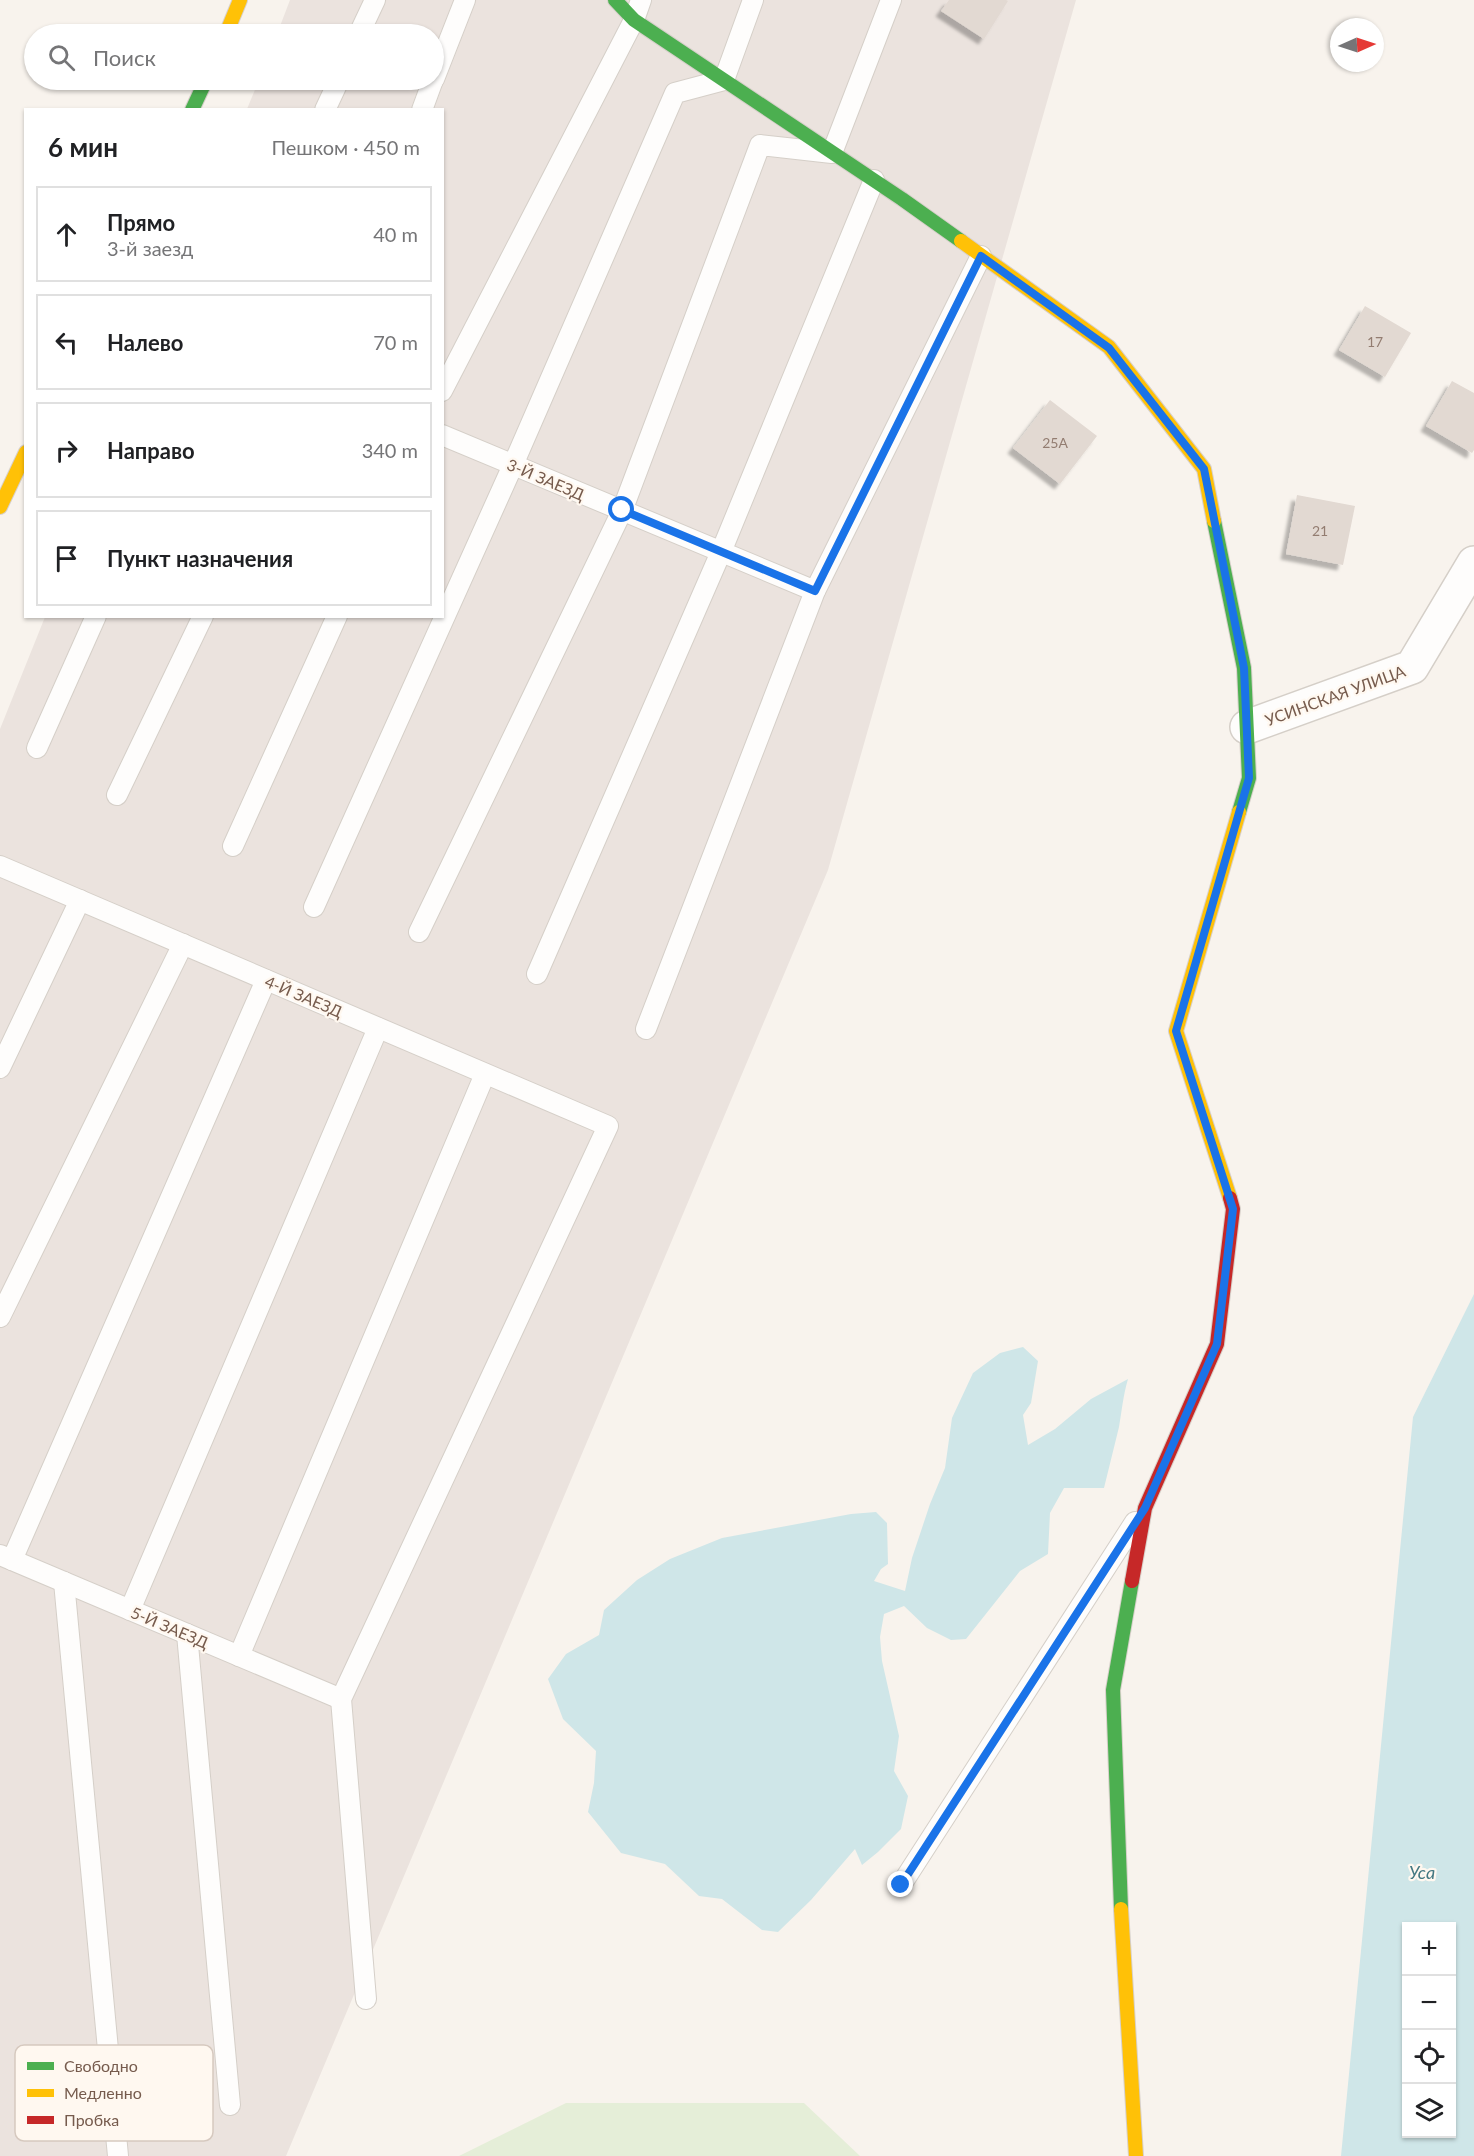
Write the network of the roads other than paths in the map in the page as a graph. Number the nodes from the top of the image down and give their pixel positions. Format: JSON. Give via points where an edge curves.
{"nodes":[{"id":1,"x":240,"y":0,"type":"edge"},
{"id":2,"x":375,"y":0,"type":"edge"},
{"id":3,"x":465,"y":0,"type":"edge"},
{"id":4,"x":615,"y":0,"type":"edge"},
{"id":5,"x":641,"y":0,"type":"edge"},
{"id":6,"x":753,"y":0,"type":"edge"},
{"id":7,"x":891,"y":0,"type":"edge"},
{"id":8,"x":634,"y":20,"type":"junction"},
{"id":9,"x":230,"y":24,"type":"edge"},
{"id":10,"x":364,"y":24,"type":"edge"},
{"id":11,"x":444,"y":54,"type":"edge"},
{"id":12,"x":724,"y":80,"type":"junction"},
{"id":13,"x":201,"y":90,"type":"edge"},
{"id":14,"x":334,"y":90,"type":"edge"},
{"id":15,"x":430,"y":90,"type":"edge"},
{"id":16,"x":193,"y":108,"type":"edge"},
{"id":17,"x":326,"y":108,"type":"edge"},
{"id":18,"x":423,"y":108,"type":"edge"},
{"id":19,"x":832,"y":153,"type":"junction"},
{"id":20,"x":874,"y":180,"type":"junction"},
{"id":21,"x":981,"y":256,"type":"junction"},
{"id":22,"x":444,"y":387,"type":"edge"},
{"id":23,"x":444,"y":436,"type":"edge"},
{"id":24,"x":24,"y":456,"type":"edge"},
{"id":25,"x":513,"y":465,"type":"junction"},
{"id":26,"x":0,"y":507,"type":"edge"},
{"id":27,"x":622,"y":510,"type":"junction"},
{"id":28,"x":721,"y":552,"type":"junction"},
{"id":29,"x":1474,"y":563,"type":"edge"},
{"id":30,"x":815,"y":591,"type":"junction"},
{"id":31,"x":95,"y":618,"type":"edge"},
{"id":32,"x":202,"y":618,"type":"edge"},
{"id":33,"x":337,"y":618,"type":"edge"},
{"id":34,"x":1247,"y":728,"type":"junction"},
{"id":35,"x":37,"y":748,"type":"dead end"},
{"id":36,"x":117,"y":795,"type":"dead end"},
{"id":37,"x":233,"y":846,"type":"dead end"},
{"id":38,"x":0,"y":866,"type":"edge"},
{"id":39,"x":80,"y":900,"type":"junction"},
{"id":40,"x":314,"y":907,"type":"dead end"},
{"id":41,"x":419,"y":932,"type":"dead end"},
{"id":42,"x":183,"y":944,"type":"junction"},
{"id":43,"x":537,"y":974,"type":"dead end"},
{"id":44,"x":266,"y":980,"type":"junction"},
{"id":45,"x":378,"y":1028,"type":"junction"},
{"id":46,"x":646,"y":1029,"type":"dead end"},
{"id":47,"x":0,"y":1068,"type":"edge"},
{"id":48,"x":485,"y":1074,"type":"junction"},
{"id":49,"x":0,"y":1317,"type":"edge"},
{"id":50,"x":1145,"y":1508,"type":"junction"},
{"id":51,"x":6,"y":1558,"type":"edge"},
{"id":52,"x":64,"y":1582,"type":"junction"},
{"id":53,"x":130,"y":1610,"type":"junction"},
{"id":54,"x":187,"y":1634,"type":"junction"},
{"id":55,"x":239,"y":1656,"type":"junction"},
{"id":56,"x":341,"y":1699,"type":"junction"},
{"id":57,"x":901,"y":1885,"type":"dead end"},
{"id":58,"x":366,"y":1999,"type":"dead end"},
{"id":59,"x":108,"y":2045,"type":"edge"},
{"id":60,"x":230,"y":2105,"type":"dead end"},
{"id":61,"x":117,"y":2141,"type":"edge"},
{"id":62,"x":118,"y":2156,"type":"edge"},
{"id":63,"x":1136,"y":2156,"type":"edge"}],
"edges":[{"from":1,"to":9,"type":"street"},
{"from":2,"to":10,"type":"lane"},
{"from":3,"to":11,"type":"lane"},
{"from":4,"to":8,"type":"street"},
{"from":5,"to":8,"type":"lane"},
{"from":6,"to":12,"type":"lane"},
{"from":7,"to":19,"type":"lane"},
{"from":8,"to":12,"type":"street"},
{"from":8,"to":22,"type":"lane"},
{"from":12,"to":19,"type":"street"},
{"from":12,"to":25,"type":"lane","via":[[675,93]]},
{"from":13,"to":16,"type":"street"},
{"from":14,"to":17,"type":"lane"},
{"from":15,"to":18,"type":"lane"},
{"from":19,"to":20,"type":"street"},
{"from":19,"to":27,"type":"lane","via":[[760,145]]},
{"from":20,"to":21,"type":"street"},
{"from":20,"to":28,"type":"lane"},
{"from":21,"to":30,"type":"lane"},
{"from":21,"to":34,"type":"street","via":[[1109,348],[1204,469],[1244,668]]},
{"from":23,"to":25,"type":"lane","name":"3-Й ЗАЕЗД"},
{"from":24,"to":26,"type":"street"},
{"from":25,"to":27,"type":"lane","name":"3-Й ЗАЕЗД"},
{"from":25,"to":40,"type":"lane"},
{"from":27,"to":28,"type":"lane","name":"3-Й ЗАЕЗД"},
{"from":27,"to":41,"type":"lane"},
{"from":28,"to":30,"type":"lane","name":"3-Й ЗАЕЗД"},
{"from":28,"to":43,"type":"lane"},
{"from":29,"to":34,"type":"street","name":"УСИНСКАЯ УЛИЦА","via":[[1412,667]]},
{"from":30,"to":46,"type":"lane"},
{"from":31,"to":35,"type":"lane"},
{"from":32,"to":36,"type":"lane"},
{"from":33,"to":37,"type":"lane"},
{"from":34,"to":50,"type":"street","via":[[1249,778],[1176,1031],[1233,1209],[1217,1344]]},
{"from":38,"to":39,"type":"lane","name":"4-Й ЗАЕЗД"},
{"from":39,"to":42,"type":"lane","name":"4-Й ЗАЕЗД"},
{"from":39,"to":47,"type":"lane"},
{"from":42,"to":44,"type":"lane","name":"4-Й ЗАЕЗД"},
{"from":42,"to":49,"type":"lane"},
{"from":44,"to":45,"type":"lane","name":"4-Й ЗАЕЗД"},
{"from":44,"to":51,"type":"lane"},
{"from":45,"to":48,"type":"lane","name":"4-Й ЗАЕЗД"},
{"from":45,"to":53,"type":"lane"},
{"from":48,"to":55,"type":"lane"},
{"from":48,"to":56,"type":"lane","name":"4-Й ЗАЕЗД","via":[[608,1126]]},
{"from":50,"to":57,"type":"lane"},
{"from":50,"to":63,"type":"street","via":[[1113,1690]]},
{"from":51,"to":52,"type":"lane","name":"5-Й ЗАЕЗД"},
{"from":52,"to":53,"type":"lane","name":"5-Й ЗАЕЗД"},
{"from":52,"to":59,"type":"lane"},
{"from":53,"to":54,"type":"lane","name":"5-Й ЗАЕЗД"},
{"from":54,"to":55,"type":"lane","name":"5-Й ЗАЕЗД"},
{"from":54,"to":60,"type":"lane"},
{"from":55,"to":56,"type":"lane","name":"5-Й ЗАЕЗД"},
{"from":56,"to":58,"type":"lane"},
{"from":61,"to":62,"type":"lane"}]}
